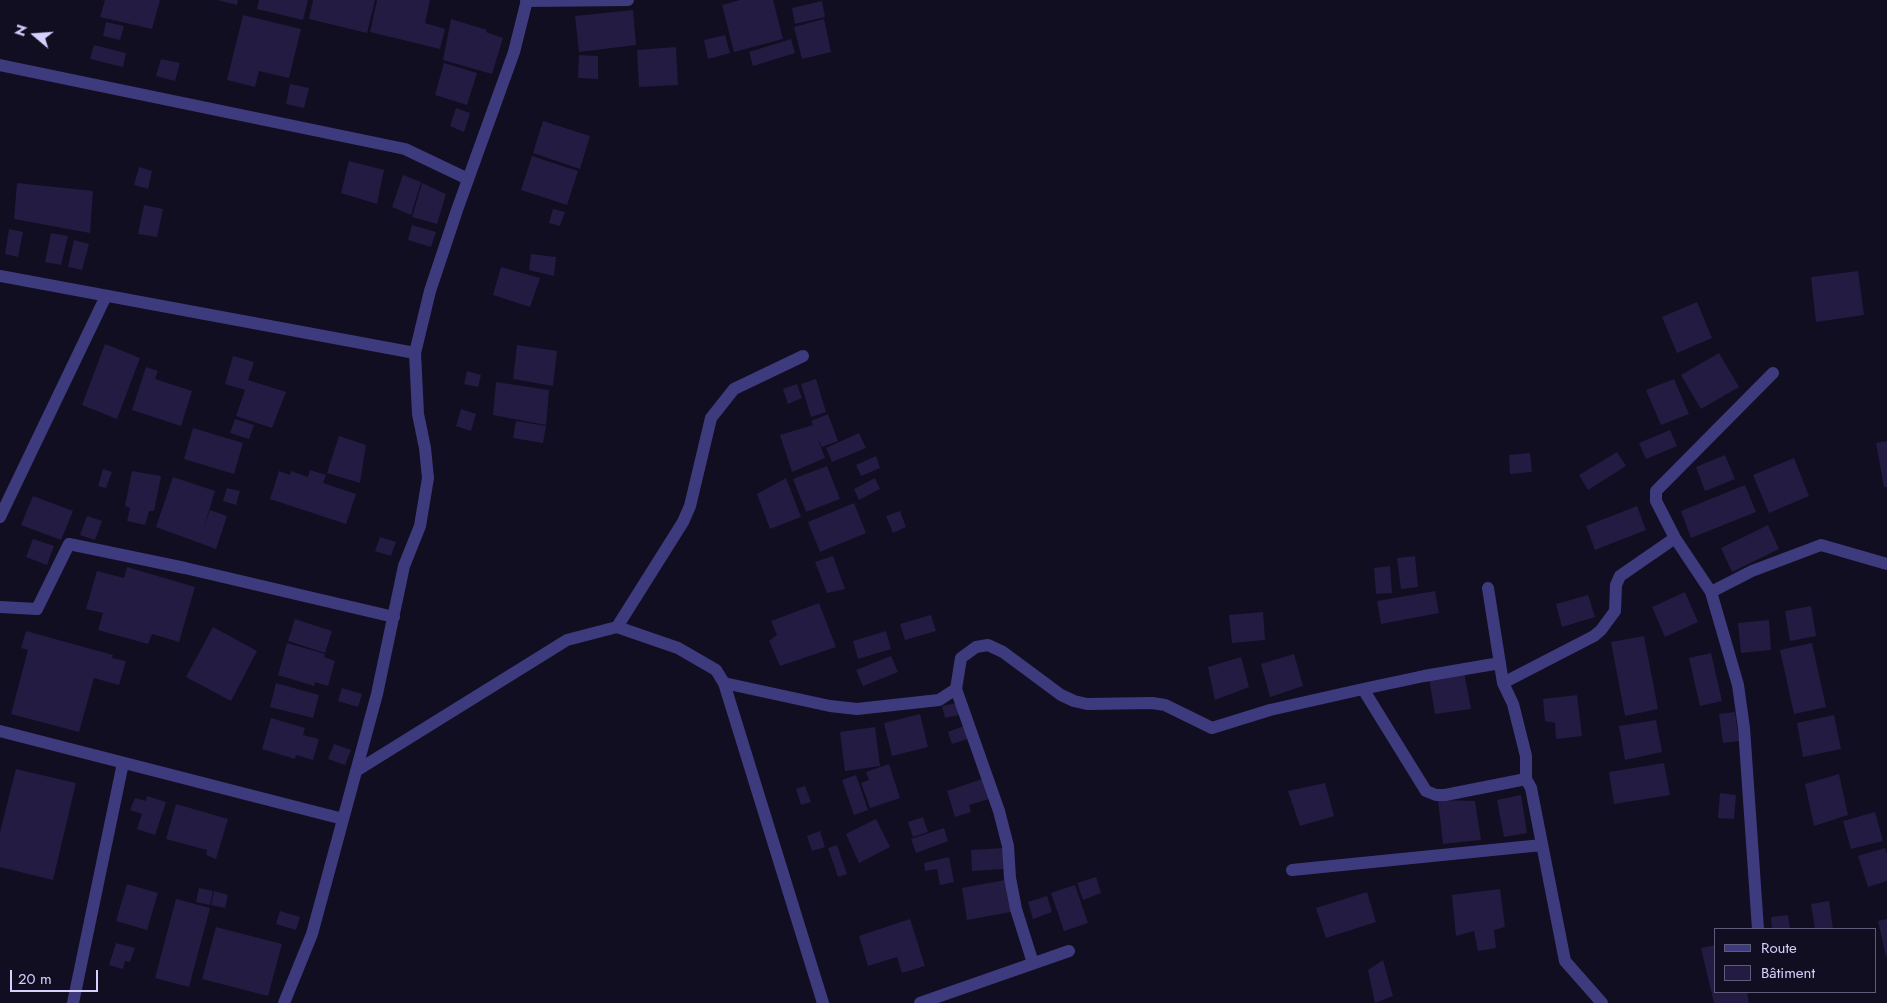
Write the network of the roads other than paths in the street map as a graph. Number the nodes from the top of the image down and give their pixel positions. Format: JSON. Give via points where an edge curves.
{"nodes":[{"id":1,"x":628,"y":0,"type":"edge"},
{"id":2,"x":526,"y":1,"type":"edge"},
{"id":3,"x":0,"y":65,"type":"edge"},
{"id":4,"x":468,"y":179,"type":"junction"},
{"id":5,"x":0,"y":276,"type":"edge"},
{"id":6,"x":106,"y":296,"type":"junction"},
{"id":7,"x":415,"y":352,"type":"junction"},
{"id":8,"x":804,"y":356,"type":"dead end"},
{"id":9,"x":1773,"y":373,"type":"dead end"},
{"id":10,"x":1,"y":511,"type":"edge"},
{"id":11,"x":1674,"y":538,"type":"junction"},
{"id":12,"x":1887,"y":564,"type":"edge"},
{"id":13,"x":1488,"y":588,"type":"dead end"},
{"id":14,"x":1711,"y":592,"type":"junction"},
{"id":15,"x":0,"y":607,"type":"edge"},
{"id":16,"x":394,"y":617,"type":"junction"},
{"id":17,"x":616,"y":627,"type":"junction"},
{"id":18,"x":1500,"y":664,"type":"junction"},
{"id":19,"x":724,"y":683,"type":"junction"},
{"id":20,"x":1503,"y":683,"type":"junction"},
{"id":21,"x":956,"y":688,"type":"junction"},
{"id":22,"x":1363,"y":689,"type":"junction"},
{"id":23,"x":0,"y":731,"type":"edge"},
{"id":24,"x":123,"y":763,"type":"junction"},
{"id":25,"x":356,"y":771,"type":"junction"},
{"id":26,"x":1526,"y":779,"type":"junction"},
{"id":27,"x":343,"y":819,"type":"junction"},
{"id":28,"x":1542,"y":845,"type":"junction"},
{"id":29,"x":1292,"y":870,"type":"dead end"},
{"id":30,"x":1758,"y":928,"type":"edge"},
{"id":31,"x":1069,"y":951,"type":"dead end"},
{"id":32,"x":1033,"y":963,"type":"junction"},
{"id":33,"x":73,"y":1003,"type":"edge"},
{"id":34,"x":284,"y":1003,"type":"edge"},
{"id":35,"x":823,"y":1003,"type":"edge"},
{"id":36,"x":920,"y":1003,"type":"edge"},
{"id":37,"x":1602,"y":1003,"type":"edge"}],
"edges":[{"from":1,"to":2,"type":"street"},
{"from":2,"to":4,"type":"street","via":[[514,52]]},
{"from":3,"to":4,"type":"street","via":[[405,149]]},
{"from":4,"to":7,"type":"street","via":[[430,291]]},
{"from":5,"to":6,"type":"street"},
{"from":6,"to":7,"type":"street"},
{"from":6,"to":10,"type":"street"},
{"from":7,"to":16,"type":"street","via":[[418,414],[428,478],[420,526],[404,566]]},
{"from":8,"to":17,"type":"street","via":[[734,388],[711,418],[684,522]]},
{"from":9,"to":11,"type":"street","via":[[1656,491],[1656,501]]},
{"from":11,"to":14,"type":"street"},
{"from":11,"to":20,"type":"street","via":[[1620,576],[1616,585],[1615,611],[1594,636]]},
{"from":12,"to":14,"type":"street","via":[[1821,545],[1752,571]]},
{"from":13,"to":18,"type":"street"},
{"from":14,"to":30,"type":"street","via":[[1738,686],[1744,728]]},
{"from":15,"to":16,"type":"street","via":[[37,610],[69,544]]},
{"from":16,"to":25,"type":"street"},
{"from":17,"to":19,"type":"street","via":[[678,648],[716,670]]},
{"from":17,"to":25,"type":"street","via":[[567,640]]},
{"from":18,"to":20,"type":"street"},
{"from":18,"to":22,"type":"street"},
{"from":19,"to":21,"type":"street","via":[[830,706],[858,708],[940,700]]},
{"from":19,"to":35,"type":"street"},
{"from":20,"to":26,"type":"street","via":[[1513,704],[1526,756]]},
{"from":21,"to":22,"type":"street","via":[[961,658],[976,646],[988,646],[1003,652],[1074,701],[1165,705],[1212,728],[1270,710]]},
{"from":21,"to":32,"type":"street","via":[[999,811],[1008,846],[1016,909]]},
{"from":22,"to":26,"type":"street","via":[[1426,791],[1445,795]]},
{"from":23,"to":24,"type":"street"},
{"from":24,"to":27,"type":"street"},
{"from":24,"to":33,"type":"street"},
{"from":25,"to":27,"type":"street"},
{"from":26,"to":28,"type":"street","via":[[1531,788]]},
{"from":27,"to":34,"type":"street","via":[[312,934]]},
{"from":28,"to":29,"type":"street"},
{"from":28,"to":37,"type":"street","via":[[1564,961]]},
{"from":31,"to":32,"type":"street"},
{"from":32,"to":36,"type":"street"}]}
